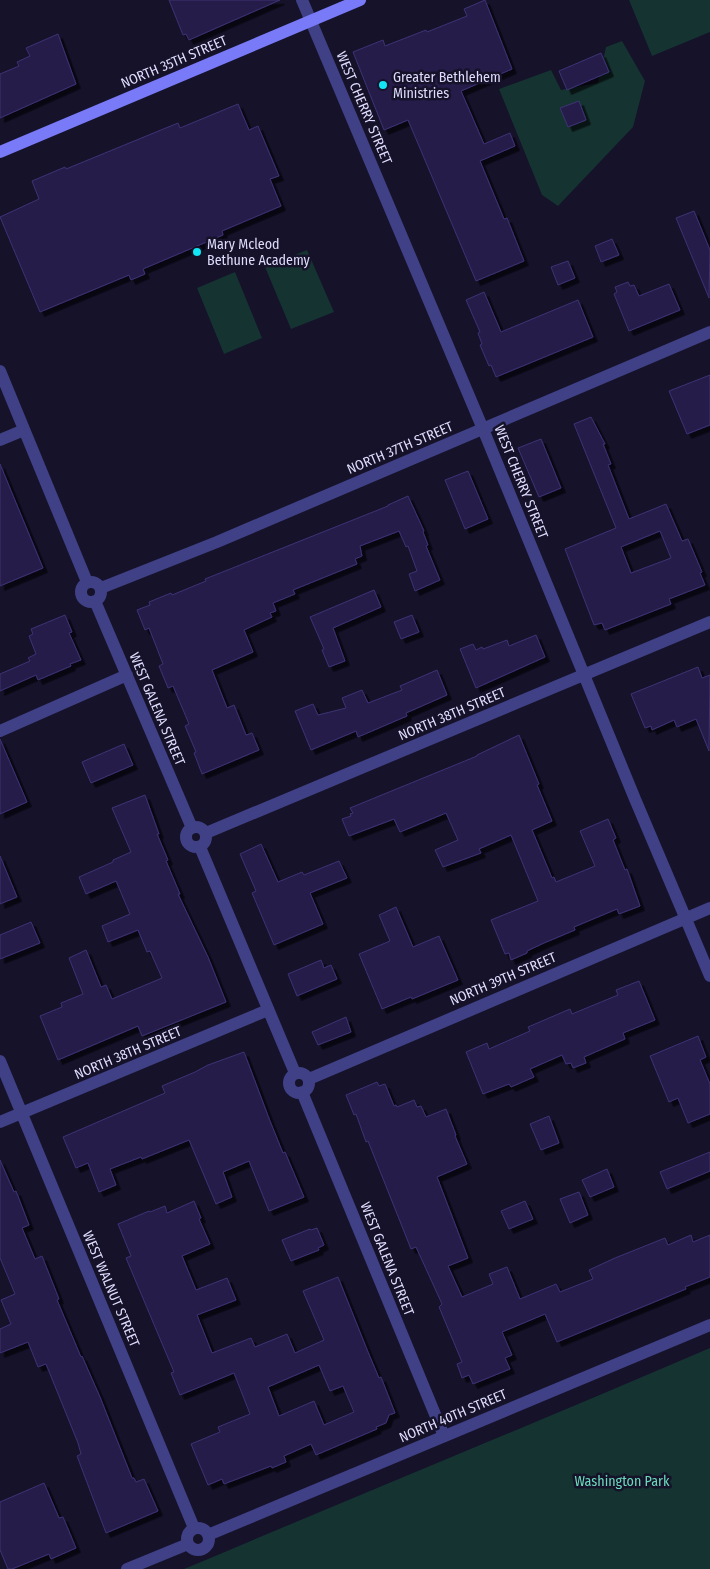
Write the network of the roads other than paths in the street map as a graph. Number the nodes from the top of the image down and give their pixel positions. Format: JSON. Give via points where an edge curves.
{"nodes":[{"id":1,"x":302,"y":0,"type":"edge"},
{"id":2,"x":360,"y":0,"type":"edge"},
{"id":3,"x":310,"y":20,"type":"junction"},
{"id":4,"x":0,"y":152,"type":"edge"},
{"id":5,"x":710,"y":332,"type":"edge"},
{"id":6,"x":0,"y":371,"type":"edge"},
{"id":7,"x":483,"y":429,"type":"junction"},
{"id":8,"x":24,"y":430,"type":"junction"},
{"id":9,"x":0,"y":440,"type":"edge"},
{"id":10,"x":87,"y":582,"type":"junction"},
{"id":11,"x":101,"y":588,"type":"junction"},
{"id":12,"x":95,"y":601,"type":"junction"},
{"id":13,"x":710,"y":622,"type":"edge"},
{"id":14,"x":127,"y":675,"type":"junction"},
{"id":15,"x":584,"y":675,"type":"junction"},
{"id":16,"x":0,"y":731,"type":"edge"},
{"id":17,"x":192,"y":828,"type":"junction"},
{"id":18,"x":206,"y":833,"type":"junction"},
{"id":19,"x":200,"y":847,"type":"junction"},
{"id":20,"x":710,"y":908,"type":"edge"},
{"id":21,"x":686,"y":918,"type":"junction"},
{"id":22,"x":710,"y":976,"type":"edge"},
{"id":23,"x":268,"y":1010,"type":"junction"},
{"id":24,"x":0,"y":1061,"type":"edge"},
{"id":25,"x":295,"y":1073,"type":"junction"},
{"id":26,"x":309,"y":1079,"type":"junction"},
{"id":27,"x":302,"y":1092,"type":"junction"},
{"id":28,"x":22,"y":1113,"type":"junction"},
{"id":29,"x":0,"y":1122,"type":"edge"},
{"id":30,"x":710,"y":1325,"type":"edge"},
{"id":31,"x":444,"y":1436,"type":"junction"},
{"id":32,"x":194,"y":1528,"type":"junction"},
{"id":33,"x":208,"y":1535,"type":"junction"},
{"id":34,"x":188,"y":1544,"type":"junction"},
{"id":35,"x":127,"y":1569,"type":"edge"}],
"edges":[{"from":1,"to":3,"type":"street","name":"WEST CHERRY STREET"},
{"from":2,"to":3,"type":"main road","name":"NORTH 35TH STREET"},
{"from":3,"to":4,"type":"main road","name":"NORTH 35TH STREET"},
{"from":3,"to":7,"type":"street","name":"WEST CHERRY STREET"},
{"from":5,"to":7,"type":"street","name":"NORTH 37TH STREET"},
{"from":6,"to":8,"type":"street"},
{"from":7,"to":11,"type":"street","name":"NORTH 37TH STREET"},
{"from":7,"to":15,"type":"street","name":"WEST CHERRY STREET"},
{"from":8,"to":9,"type":"street"},
{"from":8,"to":10,"type":"street"},
{"from":10,"to":11,"type":"street","via":[[97,583]]},
{"from":10,"to":12,"type":"street","via":[[82,587],[82,596],[87,601]]},
{"from":11,"to":12,"type":"street","via":[[101,597]]},
{"from":12,"to":14,"type":"street","name":"WEST GALENA STREET"},
{"from":13,"to":15,"type":"street","name":"NORTH 38TH STREET"},
{"from":14,"to":16,"type":"street"},
{"from":14,"to":17,"type":"street","name":"WEST GALENA STREET"},
{"from":15,"to":18,"type":"street","name":"NORTH 38TH STREET"},
{"from":15,"to":21,"type":"street","name":"WEST CHERRY STREET"},
{"from":17,"to":18,"type":"street","via":[[202,828]]},
{"from":17,"to":19,"type":"street","via":[[187,833],[187,842]]},
{"from":18,"to":19,"type":"street","via":[[206,842]]},
{"from":19,"to":23,"type":"street"},
{"from":20,"to":21,"type":"street","name":"NORTH 39TH STREET"},
{"from":21,"to":22,"type":"street","name":"WEST CHERRY STREET"},
{"from":21,"to":26,"type":"street","name":"NORTH 39TH STREET"},
{"from":23,"to":25,"type":"street"},
{"from":23,"to":28,"type":"street","name":"NORTH 38TH STREET"},
{"from":24,"to":28,"type":"street","name":"WEST WALNUT STREET"},
{"from":25,"to":26,"type":"street","via":[[304,1074]]},
{"from":25,"to":27,"type":"street","via":[[290,1078],[290,1088],[294,1092]]},
{"from":26,"to":27,"type":"street","via":[[310,1085]]},
{"from":27,"to":31,"type":"street","name":"WEST GALENA STREET"},
{"from":28,"to":29,"type":"street","name":"NORTH 38TH STREET"},
{"from":28,"to":32,"type":"street","name":"WEST WALNUT STREET"},
{"from":30,"to":31,"type":"street","name":"NORTH 40TH STREET"},
{"from":31,"to":33,"type":"street","name":"NORTH 40TH STREET"},
{"from":32,"to":33,"type":"street","via":[[204,1529]]},
{"from":32,"to":34,"type":"street","via":[[187,1536]]},
{"from":33,"to":34,"type":"street","via":[[209,1542],[201,1550]]},
{"from":34,"to":35,"type":"street"}]}
